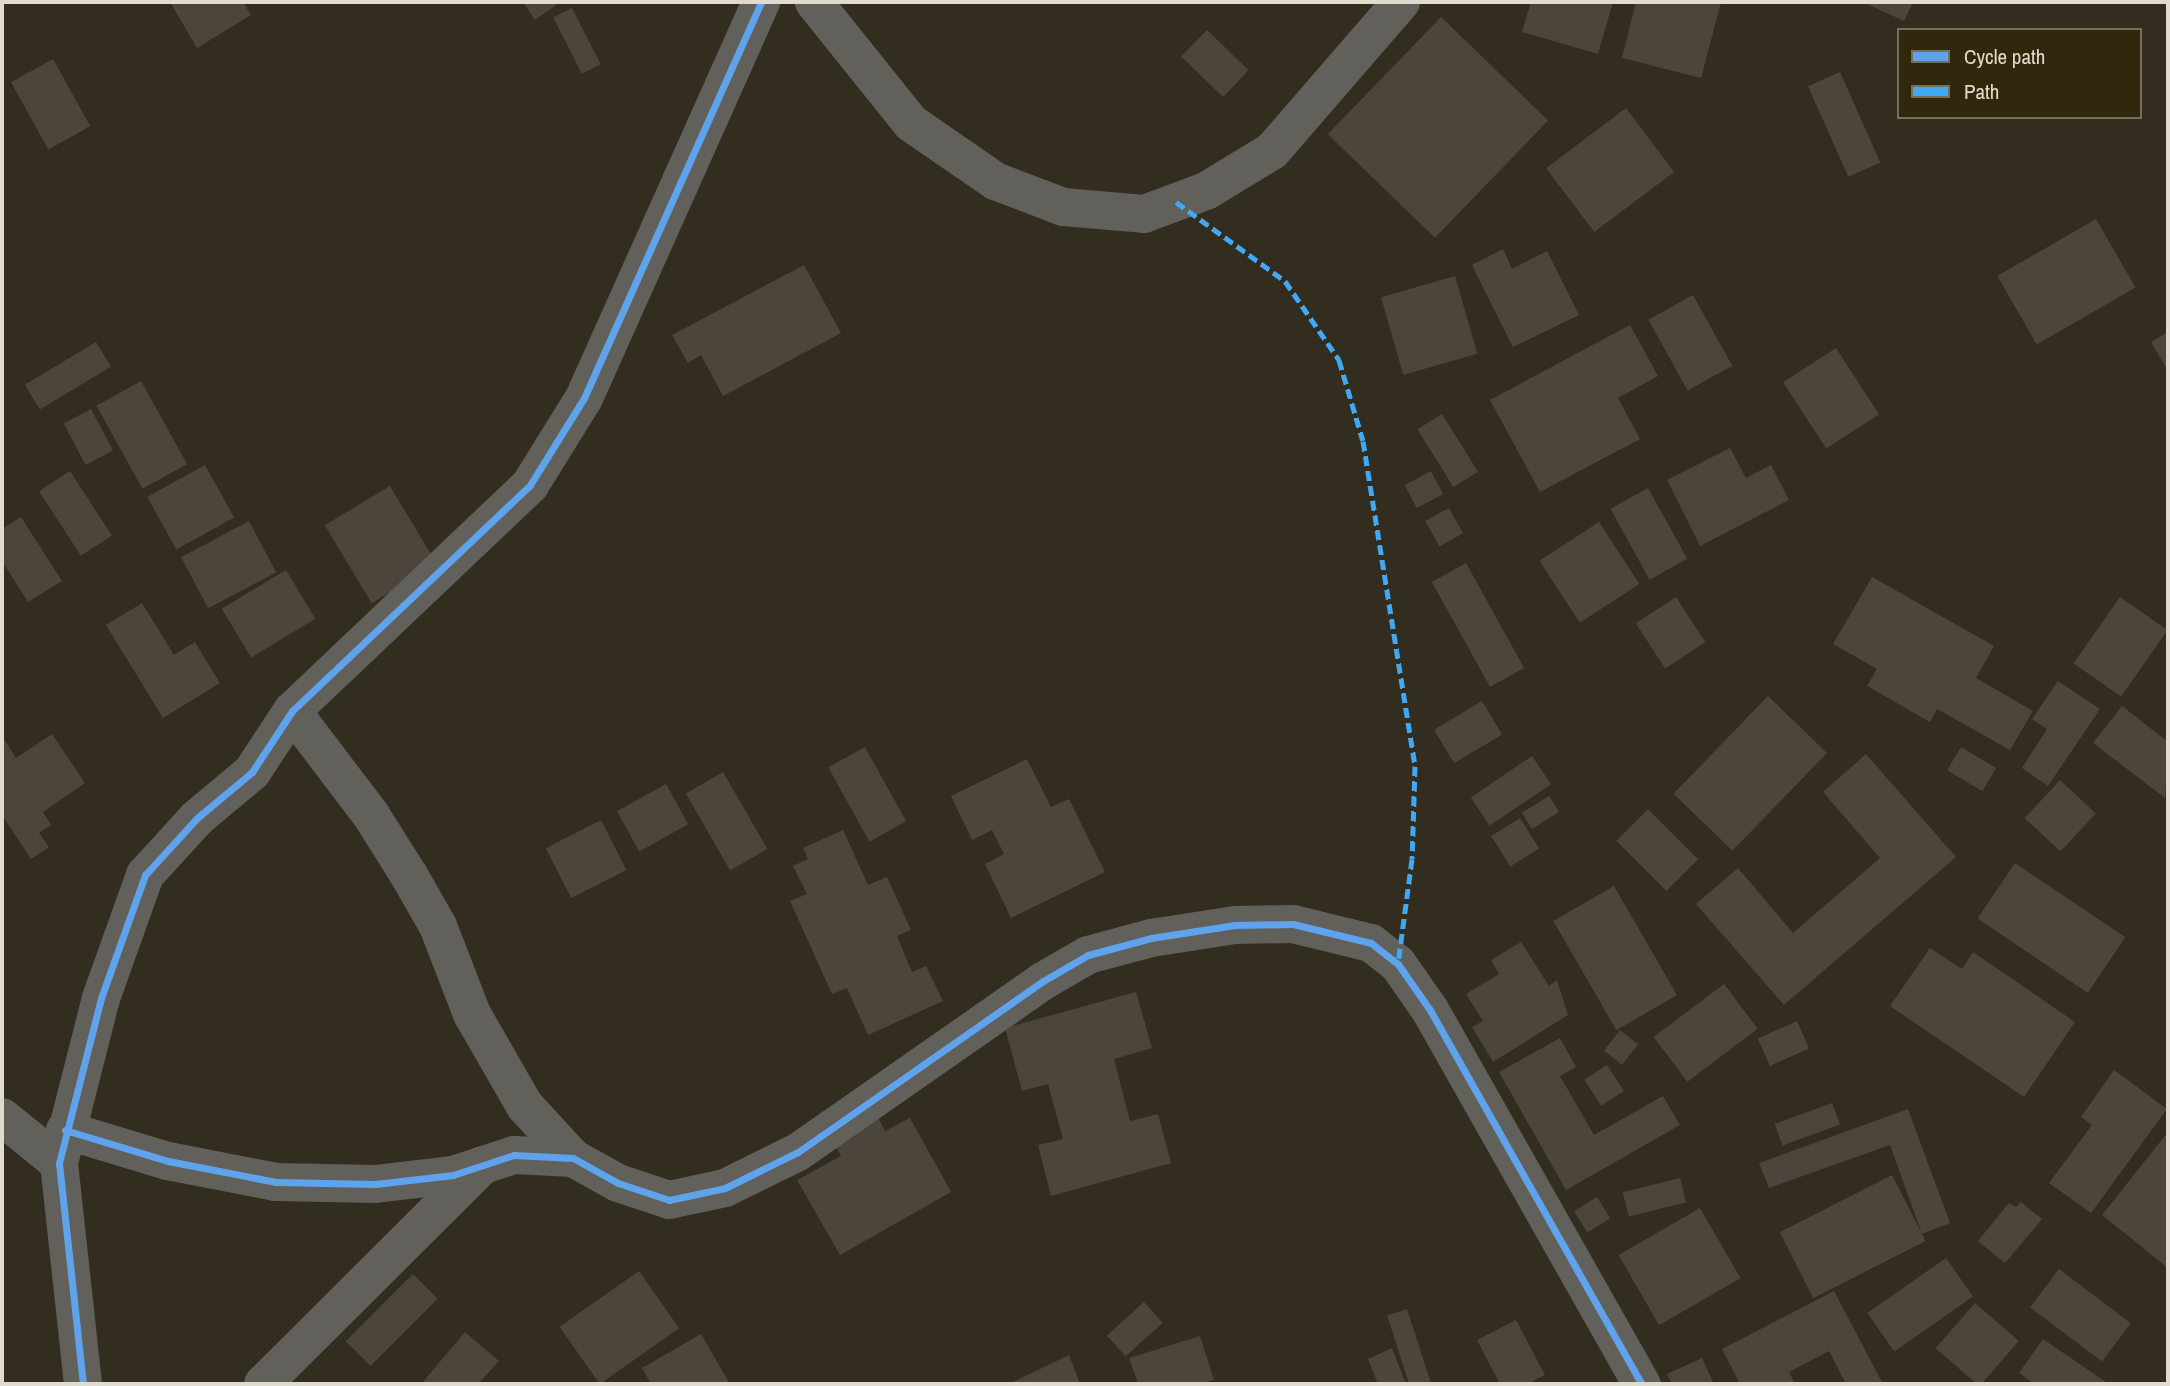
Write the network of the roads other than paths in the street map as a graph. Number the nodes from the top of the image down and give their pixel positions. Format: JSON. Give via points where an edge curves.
{"nodes":[{"id":1,"x":761,"y":2,"type":"edge"},
{"id":2,"x":814,"y":2,"type":"edge"},
{"id":3,"x":1401,"y":2,"type":"edge"},
{"id":4,"x":292,"y":711,"type":"junction"},
{"id":5,"x":2,"y":1117,"type":"edge"},
{"id":6,"x":62,"y":1147,"type":"junction"},
{"id":7,"x":573,"y":1158,"type":"junction"},
{"id":8,"x":483,"y":1165,"type":"junction"},
{"id":9,"x":83,"y":1384,"type":"edge"},
{"id":10,"x":263,"y":1384,"type":"edge"},
{"id":11,"x":1643,"y":1384,"type":"edge"}],
"edges":[{"from":1,"to":4,"type":"street","via":[[743,51],[696,142],[610,341],[558,446],[530,485],[489,528]]},
{"from":2,"to":3,"type":"street","via":[[911,122],[995,181],[1063,207],[1144,214],[1206,191],[1272,151]]},
{"from":4,"to":6,"type":"street","via":[[252,772],[197,818],[145,875],[102,998]]},
{"from":4,"to":7,"type":"street","via":[[371,815],[410,877],[438,926],[472,1014],[525,1106]]},
{"from":5,"to":6,"type":"street"},
{"from":6,"to":8,"type":"street","via":[[276,1182],[374,1184],[453,1175]]},
{"from":6,"to":9,"type":"street"},
{"from":7,"to":8,"type":"street","via":[[514,1155]]},
{"from":7,"to":11,"type":"street","via":[[618,1183],[669,1200],[725,1188],[798,1152],[1043,981],[1088,956],[1152,938],[1235,925],[1293,924],[1370,943],[1398,964],[1430,1010]]},
{"from":8,"to":10,"type":"street"}]}
